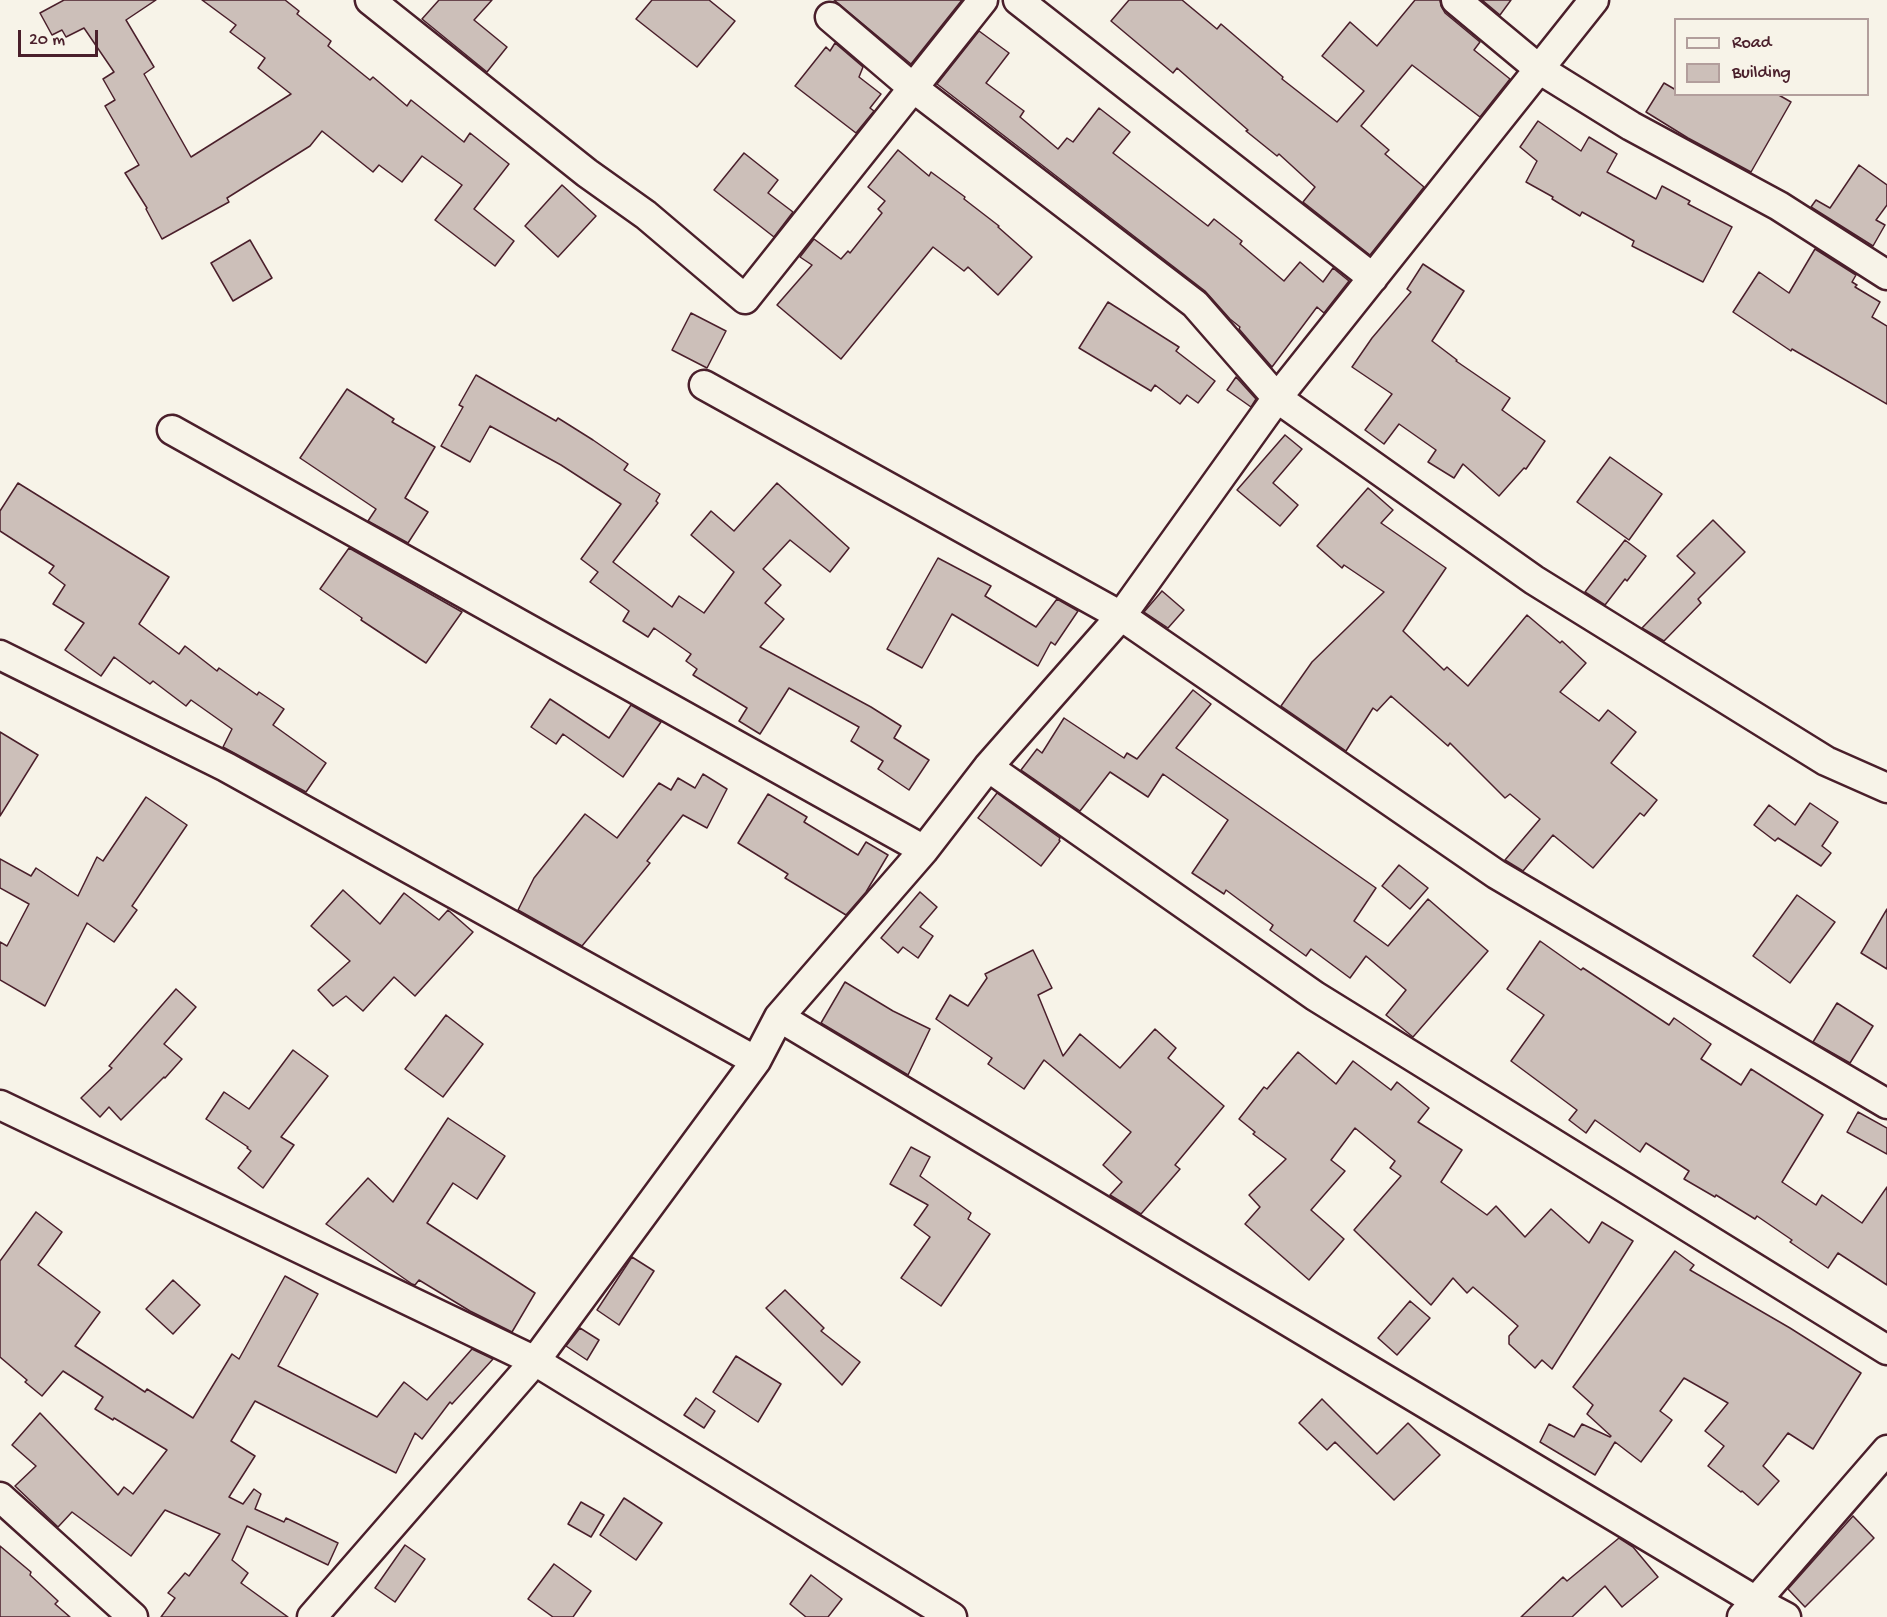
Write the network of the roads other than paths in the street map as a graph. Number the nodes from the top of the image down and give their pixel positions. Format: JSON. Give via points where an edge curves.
{"nodes":[{"id":1,"x":370,"y":0,"type":"edge"},
{"id":2,"x":983,"y":0,"type":"edge"},
{"id":3,"x":1018,"y":0,"type":"edge"},
{"id":4,"x":1456,"y":0,"type":"edge"},
{"id":5,"x":1594,"y":0,"type":"edge"},
{"id":6,"x":830,"y":17,"type":"dead end"},
{"id":7,"x":1539,"y":69,"type":"junction"},
{"id":8,"x":912,"y":87,"type":"junction"},
{"id":9,"x":1887,"y":275,"type":"edge"},
{"id":10,"x":1373,"y":278,"type":"junction"},
{"id":11,"x":704,"y":385,"type":"dead end"},
{"id":12,"x":1277,"y":398,"type":"junction"},
{"id":13,"x":172,"y":430,"type":"dead end"},
{"id":14,"x":1121,"y":616,"type":"junction"},
{"id":15,"x":0,"y":655,"type":"edge"},
{"id":16,"x":988,"y":767,"type":"junction"},
{"id":17,"x":1887,"y":788,"type":"edge"},
{"id":18,"x":924,"y":850,"type":"junction"},
{"id":19,"x":779,"y":1017,"type":"junction"},
{"id":20,"x":756,"y":1061,"type":"junction"},
{"id":21,"x":1887,"y":1104,"type":"edge"},
{"id":22,"x":0,"y":1105,"type":"edge"},
{"id":23,"x":1887,"y":1350,"type":"edge"},
{"id":24,"x":535,"y":1360,"type":"junction"},
{"id":25,"x":1887,"y":1450,"type":"edge"},
{"id":26,"x":0,"y":1497,"type":"edge"},
{"id":27,"x":1749,"y":1609,"type":"edge"},
{"id":28,"x":133,"y":1617,"type":"edge"},
{"id":29,"x":312,"y":1617,"type":"edge"},
{"id":30,"x":952,"y":1617,"type":"edge"},
{"id":31,"x":1786,"y":1617,"type":"edge"}],
"edges":[{"from":1,"to":8,"type":"street","via":[[586,173],[646,215],[745,299]]},
{"from":2,"to":8,"type":"street"},
{"from":3,"to":10,"type":"street"},
{"from":4,"to":7,"type":"street"},
{"from":5,"to":7,"type":"street"},
{"from":6,"to":8,"type":"street"},
{"from":7,"to":9,"type":"street","via":[[1631,126],[1779,206]]},
{"from":7,"to":10,"type":"street"},
{"from":8,"to":12,"type":"street","via":[[1195,304]]},
{"from":10,"to":12,"type":"street"},
{"from":11,"to":14,"type":"street"},
{"from":12,"to":14,"type":"street"},
{"from":12,"to":17,"type":"street","via":[[1534,580],[1826,761]]},
{"from":13,"to":18,"type":"street"},
{"from":14,"to":16,"type":"street"},
{"from":14,"to":21,"type":"street","via":[[1496,874]]},
{"from":15,"to":20,"type":"street","via":[[226,767]]},
{"from":16,"to":18,"type":"street"},
{"from":16,"to":23,"type":"street","via":[[1316,996]]},
{"from":18,"to":19,"type":"street"},
{"from":19,"to":20,"type":"street"},
{"from":19,"to":27,"type":"street"},
{"from":20,"to":24,"type":"street"},
{"from":22,"to":24,"type":"street"},
{"from":24,"to":29,"type":"street"},
{"from":24,"to":30,"type":"street"},
{"from":25,"to":27,"type":"street"},
{"from":26,"to":28,"type":"street"},
{"from":27,"to":31,"type":"street"}]}
